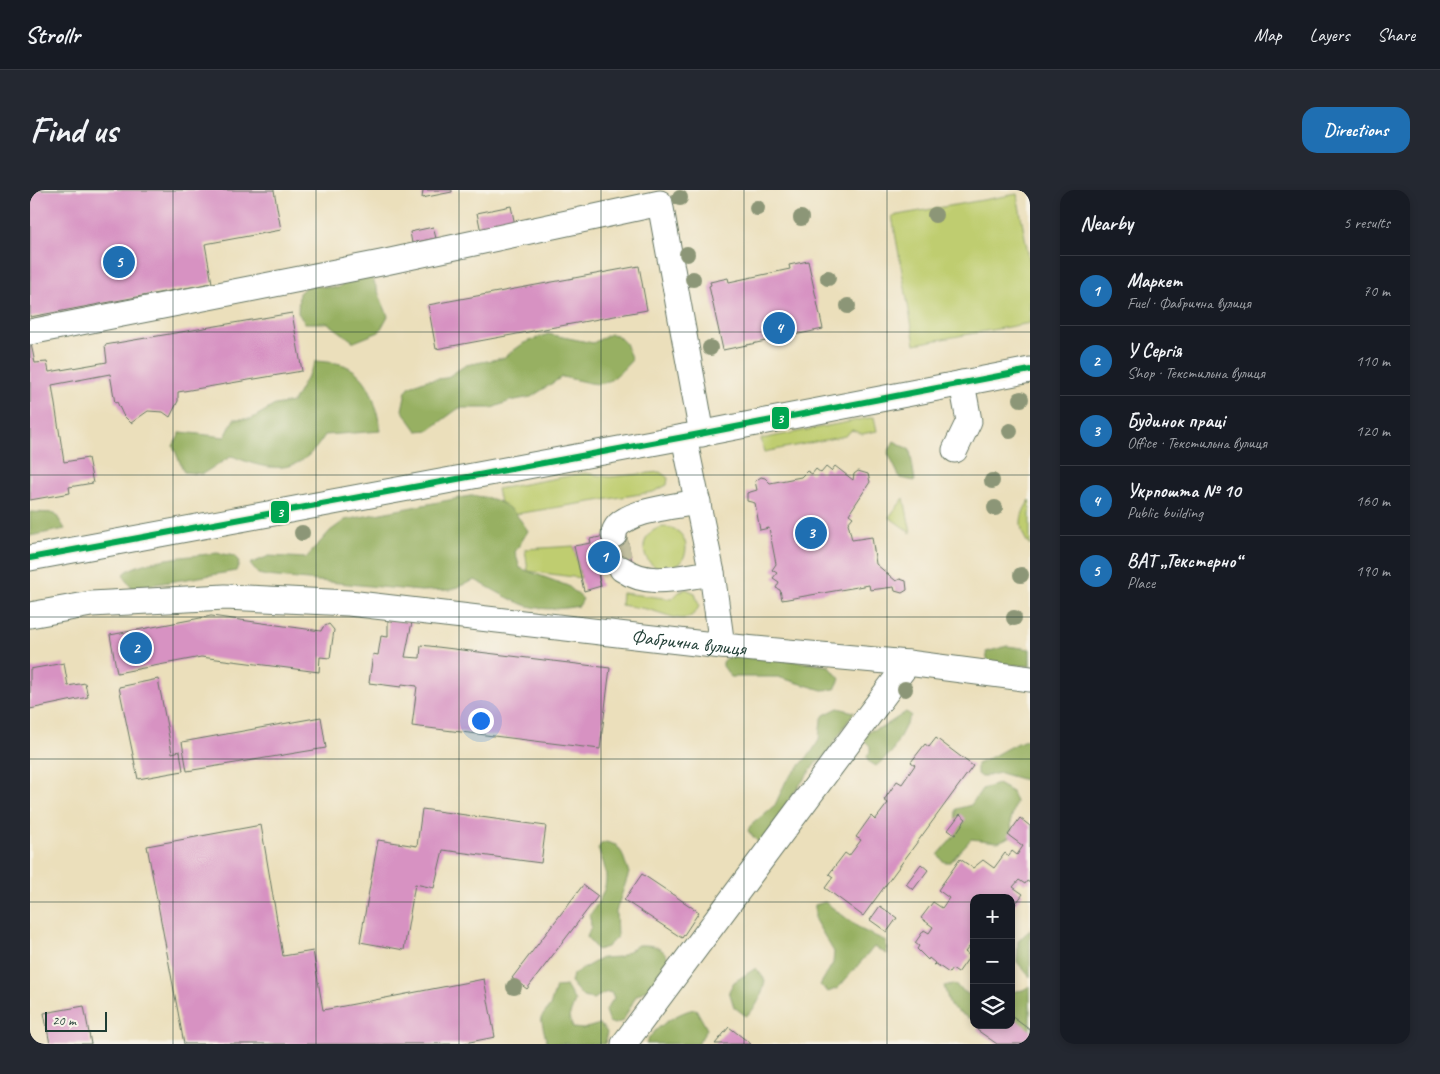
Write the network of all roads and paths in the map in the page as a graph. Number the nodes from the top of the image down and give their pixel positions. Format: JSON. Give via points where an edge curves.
{"nodes":[{"id":1,"x":660,"y":196,"type":"edge"},
{"id":2,"x":30,"y":332,"type":"edge"},
{"id":3,"x":1030,"y":370,"type":"edge"},
{"id":4,"x":962,"y":383,"type":"junction"},
{"id":5,"x":693,"y":435,"type":"junction"},
{"id":6,"x":955,"y":450,"type":"dead end"},
{"id":7,"x":698,"y":502,"type":"junction"},
{"id":8,"x":614,"y":535,"type":"dead end"},
{"id":9,"x":30,"y":558,"type":"edge"},
{"id":10,"x":622,"y":569,"type":"dead end"},
{"id":11,"x":712,"y":573,"type":"junction"},
{"id":12,"x":30,"y":615,"type":"edge"},
{"id":13,"x":722,"y":646,"type":"junction"},
{"id":14,"x":908,"y":663,"type":"junction"},
{"id":15,"x":1030,"y":679,"type":"edge"},
{"id":16,"x":624,"y":1044,"type":"edge"}],
"edges":[{"from":1,"to":2,"type":"street","via":[[381,263]]},
{"from":1,"to":5,"type":"street"},
{"from":3,"to":4,"type":"street"},
{"from":4,"to":5,"type":"street"},
{"from":4,"to":6,"type":"street","via":[[969,421]]},
{"from":5,"to":7,"type":"street"},
{"from":5,"to":9,"type":"street"},
{"from":7,"to":8,"type":"street","via":[[630,517],[619,522]]},
{"from":7,"to":11,"type":"street"},
{"from":10,"to":11,"type":"street","via":[[650,581]]},
{"from":11,"to":13,"type":"street"},
{"from":12,"to":13,"type":"street","name":"Фабрична вулиця","via":[[91,604],[225,597],[349,603]]},
{"from":13,"to":14,"type":"street","name":"Фабрична вулиця"},
{"from":14,"to":15,"type":"street","name":"Фабрична вулиця"},
{"from":14,"to":16,"type":"street"}]}
